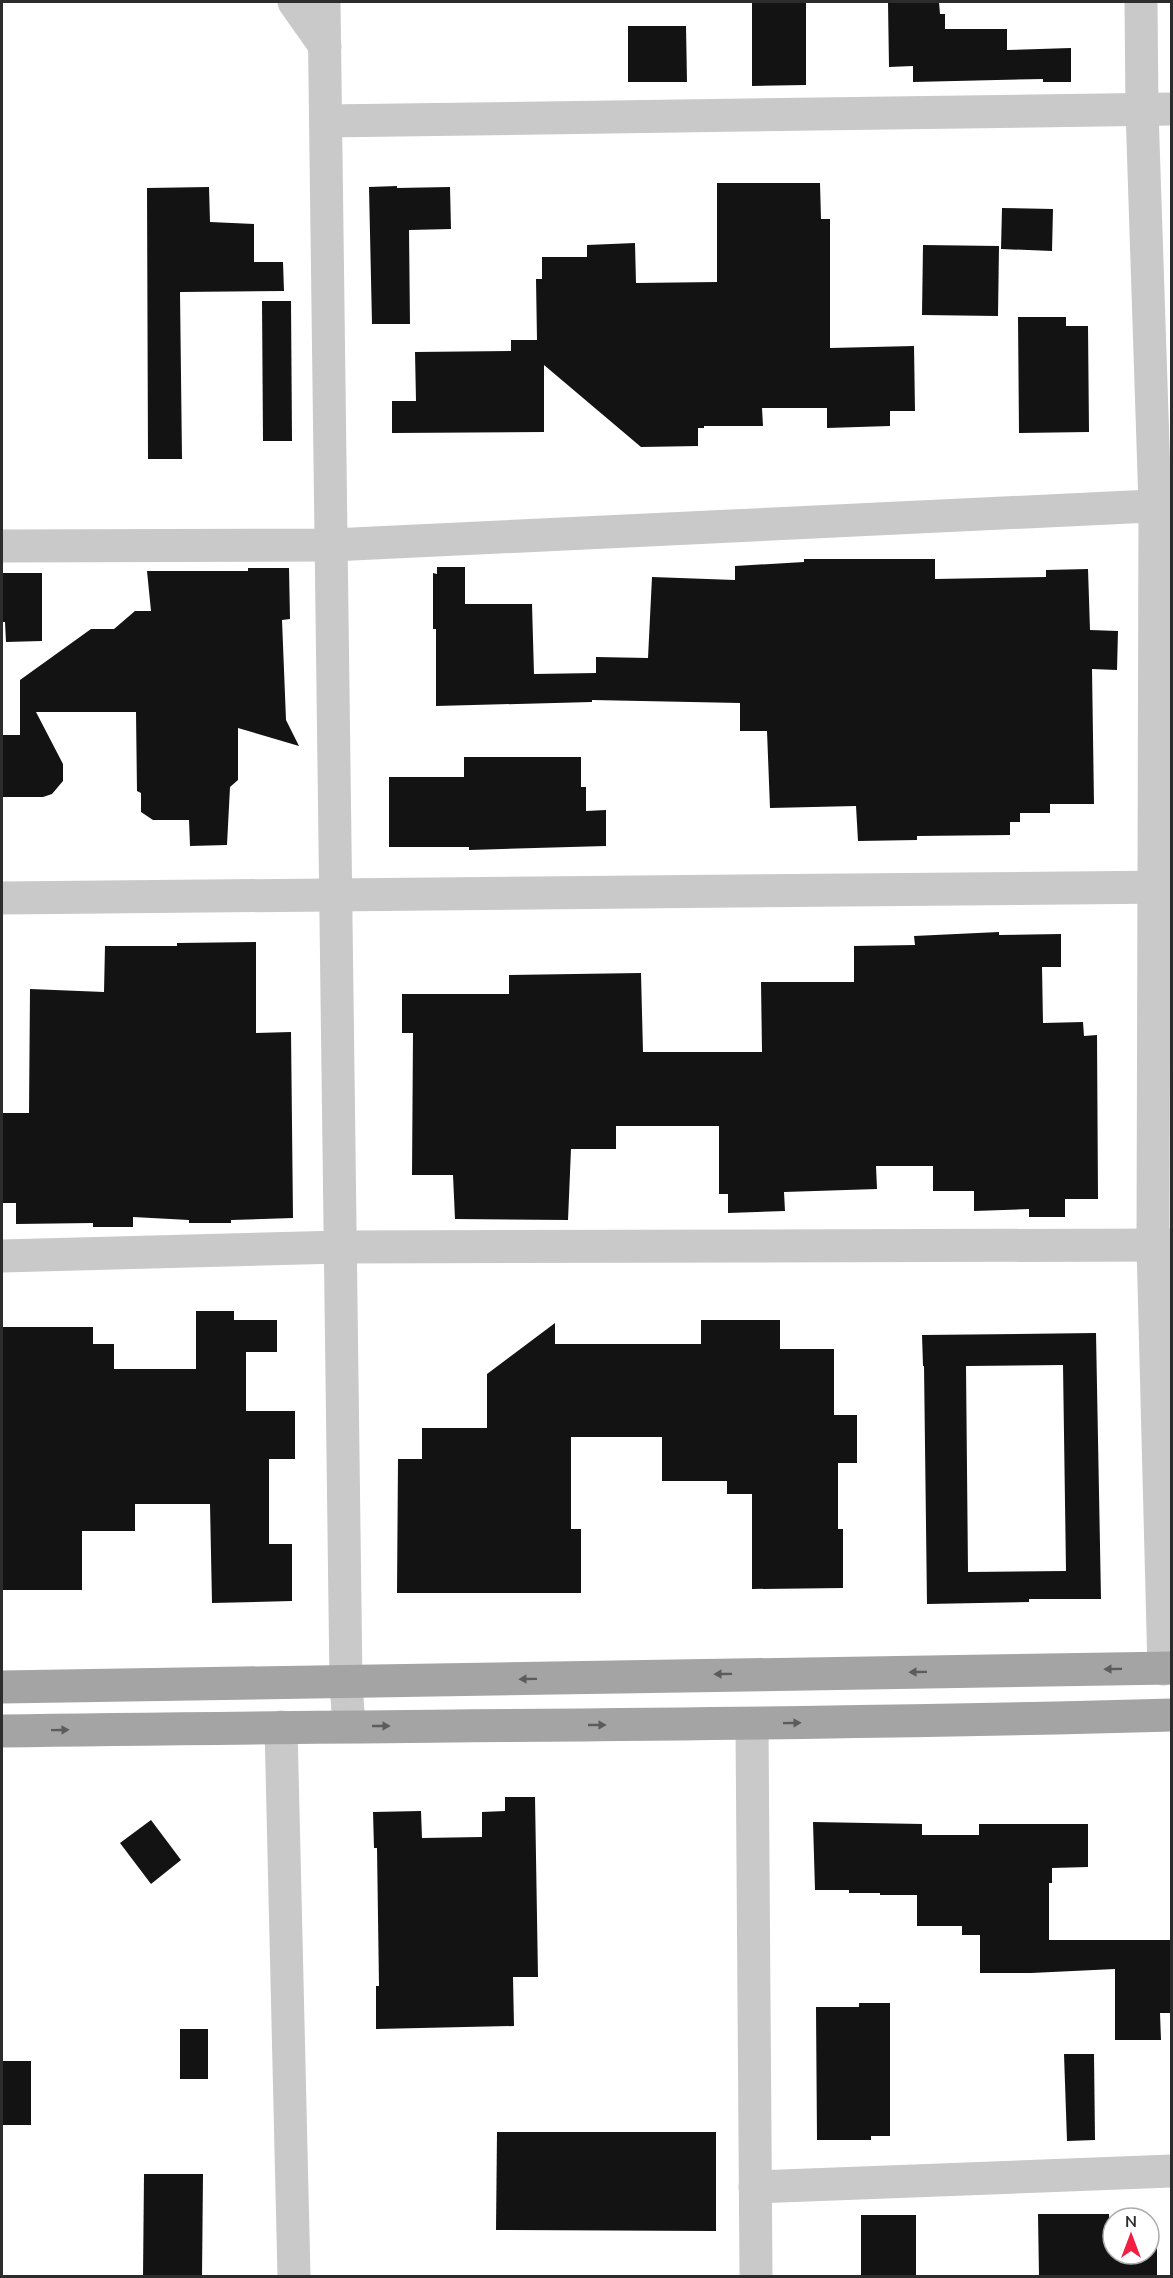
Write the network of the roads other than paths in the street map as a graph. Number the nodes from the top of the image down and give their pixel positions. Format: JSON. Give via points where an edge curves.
{"nodes":[{"id":1,"x":294,"y":2,"type":"edge"},
{"id":2,"x":324,"y":2,"type":"edge"},
{"id":3,"x":1140,"y":2,"type":"edge"},
{"id":4,"x":325,"y":46,"type":"junction"},
{"id":5,"x":1157,"y":110,"type":"edge"},
{"id":6,"x":326,"y":121,"type":"junction"},
{"id":7,"x":1163,"y":505,"type":"edge"},
{"id":8,"x":332,"y":545,"type":"junction"},
{"id":9,"x":2,"y":546,"type":"edge"},
{"id":10,"x":1163,"y":887,"type":"edge"},
{"id":11,"x":337,"y":895,"type":"junction"},
{"id":12,"x":2,"y":898,"type":"edge"},
{"id":13,"x":1162,"y":1245,"type":"edge"},
{"id":14,"x":341,"y":1247,"type":"junction"},
{"id":15,"x":2,"y":1256,"type":"edge"},
{"id":16,"x":1168,"y":1668,"type":"edge"},
{"id":17,"x":346,"y":1683,"type":"junction"},
{"id":18,"x":2,"y":1687,"type":"edge"},
{"id":19,"x":1172,"y":1715,"type":"edge"},
{"id":20,"x":752,"y":1724,"type":"junction"},
{"id":21,"x":349,"y":1726,"type":"junction"},
{"id":22,"x":281,"y":1727,"type":"junction"},
{"id":23,"x":2,"y":1731,"type":"edge"},
{"id":24,"x":1172,"y":2171,"type":"edge"},
{"id":25,"x":755,"y":2187,"type":"junction"},
{"id":26,"x":294,"y":2277,"type":"edge"},
{"id":27,"x":756,"y":2277,"type":"edge"}],
"edges":[{"from":1,"to":4,"type":"street"},
{"from":2,"to":4,"type":"street"},
{"from":3,"to":5,"type":"street"},
{"from":4,"to":6,"type":"street"},
{"from":5,"to":6,"type":"street"},
{"from":5,"to":7,"type":"street"},
{"from":6,"to":8,"type":"street"},
{"from":7,"to":8,"type":"street"},
{"from":7,"to":10,"type":"street"},
{"from":8,"to":9,"type":"street"},
{"from":8,"to":11,"type":"street"},
{"from":10,"to":11,"type":"street"},
{"from":10,"to":13,"type":"street"},
{"from":11,"to":12,"type":"street"},
{"from":11,"to":14,"type":"street"},
{"from":13,"to":14,"type":"street"},
{"from":13,"to":16,"type":"street"},
{"from":14,"to":15,"type":"street"},
{"from":14,"to":17,"type":"street"},
{"from":16,"to":17,"type":"main road","one_way":true},
{"from":17,"to":18,"type":"main road"},
{"from":17,"to":21,"type":"street"},
{"from":20,"to":19,"type":"main road","one_way":true},
{"from":21,"to":20,"type":"main road","one_way":true},
{"from":20,"to":25,"type":"street"},
{"from":21,"to":22,"type":"main road"},
{"from":23,"to":22,"type":"main road","one_way":true},
{"from":22,"to":26,"type":"street"},
{"from":24,"to":25,"type":"street"},
{"from":25,"to":27,"type":"street"}]}
